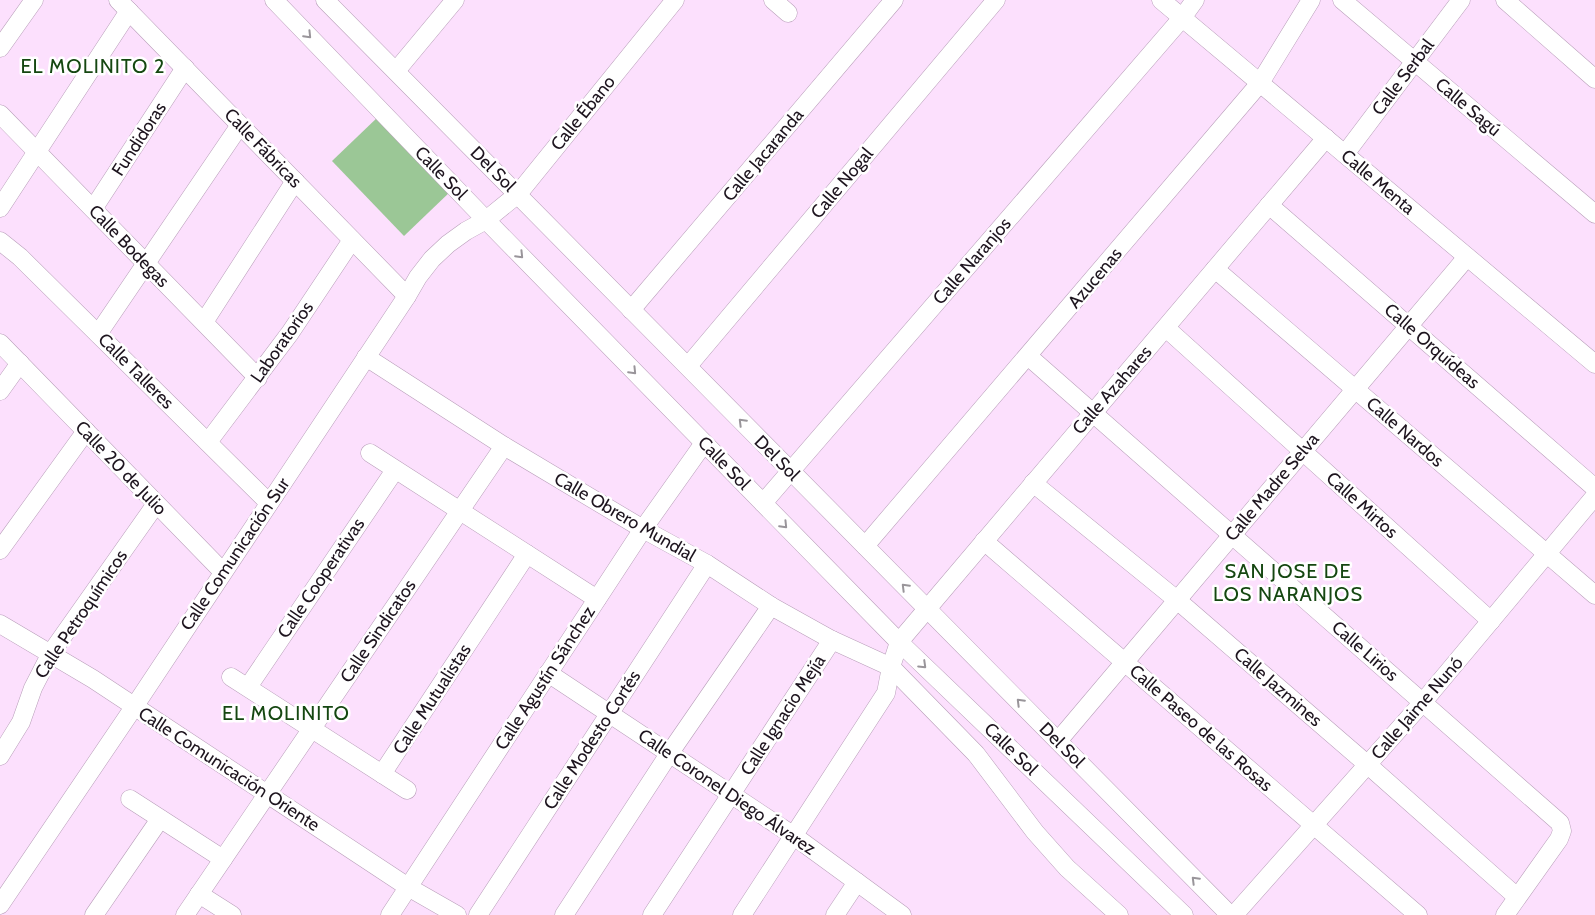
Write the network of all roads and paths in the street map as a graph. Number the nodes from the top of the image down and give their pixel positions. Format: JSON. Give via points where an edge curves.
{"nodes":[{"id":1,"x":34,"y":0,"type":"edge"},
{"id":2,"x":274,"y":0,"type":"edge"},
{"id":3,"x":325,"y":0,"type":"edge"},
{"id":4,"x":455,"y":0,"type":"edge"},
{"id":5,"x":675,"y":0,"type":"edge"},
{"id":6,"x":773,"y":0,"type":"edge"},
{"id":7,"x":894,"y":0,"type":"edge"},
{"id":8,"x":996,"y":0,"type":"edge"},
{"id":9,"x":1161,"y":0,"type":"edge"},
{"id":10,"x":1195,"y":0,"type":"edge"},
{"id":11,"x":1311,"y":0,"type":"edge"},
{"id":12,"x":1342,"y":0,"type":"edge"},
{"id":13,"x":1461,"y":0,"type":"edge"},
{"id":14,"x":1505,"y":0,"type":"edge"},
{"id":15,"x":124,"y":6,"type":"edge"},
{"id":16,"x":788,"y":13,"type":"dead end"},
{"id":17,"x":1182,"y":18,"type":"junction"},
{"id":18,"x":0,"y":48,"type":"edge"},
{"id":19,"x":1415,"y":62,"type":"junction"},
{"id":20,"x":185,"y":68,"type":"junction"},
{"id":21,"x":396,"y":71,"type":"junction"},
{"id":22,"x":1595,"y":79,"type":"edge"},
{"id":23,"x":1260,"y":83,"type":"junction"},
{"id":24,"x":0,"y":114,"type":"edge"},
{"id":25,"x":240,"y":126,"type":"junction"},
{"id":26,"x":1326,"y":138,"type":"junction"},
{"id":27,"x":37,"y":152,"type":"junction"},
{"id":28,"x":1344,"y":154,"type":"junction"},
{"id":29,"x":295,"y":181,"type":"junction"},
{"id":30,"x":518,"y":194,"type":"junction"},
{"id":31,"x":1269,"y":205,"type":"junction"},
{"id":32,"x":0,"y":208,"type":"edge"},
{"id":33,"x":93,"y":209,"type":"junction"},
{"id":34,"x":1595,"y":214,"type":"edge"},
{"id":35,"x":486,"y":220,"type":"junction"},
{"id":36,"x":352,"y":240,"type":"junction"},
{"id":37,"x":0,"y":241,"type":"edge"},
{"id":38,"x":1467,"y":257,"type":"junction"},
{"id":39,"x":146,"y":264,"type":"junction"},
{"id":40,"x":1214,"y":269,"type":"junction"},
{"id":41,"x":407,"y":296,"type":"junction"},
{"id":42,"x":632,"y":310,"type":"junction"},
{"id":43,"x":204,"y":322,"type":"junction"},
{"id":44,"x":1409,"y":326,"type":"junction"},
{"id":45,"x":1166,"y":328,"type":"junction"},
{"id":46,"x":98,"y":334,"type":"junction"},
{"id":47,"x":0,"y":343,"type":"edge"},
{"id":48,"x":1028,"y":356,"type":"junction"},
{"id":49,"x":366,"y":357,"type":"junction"},
{"id":50,"x":20,"y":363,"type":"junction"},
{"id":51,"x":1595,"y":364,"type":"edge"},
{"id":52,"x":688,"y":366,"type":"junction"},
{"id":53,"x":258,"y":378,"type":"junction"},
{"id":54,"x":1355,"y":389,"type":"junction"},
{"id":55,"x":0,"y":391,"type":"edge"},
{"id":56,"x":1093,"y":413,"type":"junction"},
{"id":57,"x":86,"y":432,"type":"junction"},
{"id":58,"x":208,"y":442,"type":"junction"},
{"id":59,"x":704,"y":443,"type":"junction"},
{"id":60,"x":504,"y":446,"type":"junction"},
{"id":61,"x":1303,"y":452,"type":"junction"},
{"id":62,"x":370,"y":453,"type":"dead end"},
{"id":63,"x":395,"y":470,"type":"junction"},
{"id":64,"x":791,"y":471,"type":"junction"},
{"id":65,"x":1033,"y":483,"type":"junction"},
{"id":66,"x":1595,"y":488,"type":"edge"},
{"id":67,"x":1595,"y":496,"type":"edge"},
{"id":68,"x":269,"y":502,"type":"junction"},
{"id":69,"x":763,"y":503,"type":"junction"},
{"id":70,"x":156,"y":504,"type":"junction"},
{"id":71,"x":460,"y":511,"type":"junction"},
{"id":72,"x":643,"y":529,"type":"junction"},
{"id":73,"x":1232,"y":535,"type":"junction"},
{"id":74,"x":984,"y":541,"type":"junction"},
{"id":75,"x":865,"y":546,"type":"junction"},
{"id":76,"x":0,"y":550,"type":"edge"},
{"id":77,"x":527,"y":554,"type":"junction"},
{"id":78,"x":1547,"y":554,"type":"junction"},
{"id":79,"x":707,"y":564,"type":"junction"},
{"id":80,"x":223,"y":572,"type":"junction"},
{"id":81,"x":1595,"y":595,"type":"edge"},
{"id":82,"x":597,"y":599,"type":"junction"},
{"id":83,"x":1177,"y":600,"type":"junction"},
{"id":84,"x":771,"y":606,"type":"junction"},
{"id":85,"x":927,"y":609,"type":"junction"},
{"id":86,"x":1491,"y":621,"type":"junction"},
{"id":87,"x":0,"y":624,"type":"edge"},
{"id":88,"x":832,"y":640,"type":"junction"},
{"id":89,"x":899,"y":642,"type":"junction"},
{"id":90,"x":51,"y":653,"type":"junction"},
{"id":91,"x":1125,"y":662,"type":"junction"},
{"id":92,"x":891,"y":667,"type":"junction"},
{"id":93,"x":548,"y":673,"type":"junction"},
{"id":94,"x":231,"y":677,"type":"dead end"},
{"id":95,"x":248,"y":687,"type":"junction"},
{"id":96,"x":1424,"y":702,"type":"junction"},
{"id":97,"x":134,"y":707,"type":"junction"},
{"id":98,"x":609,"y":714,"type":"junction"},
{"id":99,"x":312,"y":728,"type":"junction"},
{"id":100,"x":1058,"y":741,"type":"junction"},
{"id":101,"x":670,"y":754,"type":"junction"},
{"id":102,"x":0,"y":756,"type":"edge"},
{"id":103,"x":1368,"y":765,"type":"junction"},
{"id":104,"x":382,"y":774,"type":"junction"},
{"id":105,"x":407,"y":790,"type":"dead end"},
{"id":106,"x":268,"y":794,"type":"junction"},
{"id":107,"x":730,"y":794,"type":"junction"},
{"id":108,"x":130,"y":800,"type":"dead end"},
{"id":109,"x":160,"y":819,"type":"junction"},
{"id":110,"x":1314,"y":825,"type":"junction"},
{"id":111,"x":794,"y":836,"type":"junction"},
{"id":112,"x":223,"y":860,"type":"junction"},
{"id":113,"x":857,"y":882,"type":"junction"},
{"id":114,"x":408,"y":888,"type":"junction"},
{"id":115,"x":200,"y":894,"type":"junction"},
{"id":116,"x":1517,"y":896,"type":"junction"},
{"id":117,"x":0,"y":905,"type":"edge"},
{"id":118,"x":1098,"y":908,"type":"edge"},
{"id":119,"x":94,"y":915,"type":"edge"},
{"id":120,"x":185,"y":915,"type":"edge"},
{"id":121,"x":232,"y":915,"type":"edge"},
{"id":122,"x":390,"y":915,"type":"edge"},
{"id":123,"x":457,"y":915,"type":"edge"},
{"id":124,"x":478,"y":915,"type":"edge"},
{"id":125,"x":564,"y":915,"type":"edge"},
{"id":126,"x":652,"y":915,"type":"edge"},
{"id":127,"x":742,"y":915,"type":"edge"},
{"id":128,"x":835,"y":915,"type":"edge"},
{"id":129,"x":902,"y":915,"type":"edge"},
{"id":130,"x":1119,"y":915,"type":"edge"},
{"id":131,"x":1184,"y":915,"type":"edge"},
{"id":132,"x":1230,"y":915,"type":"edge"},
{"id":133,"x":1234,"y":915,"type":"edge"},
{"id":134,"x":1418,"y":915,"type":"edge"},
{"id":135,"x":1505,"y":915,"type":"edge"}],
"edges":[{"from":1,"to":18,"type":"street"},
{"from":2,"to":35,"type":"street","name":"Calle Sol","one_way":true},
{"from":3,"to":21,"type":"street","name":"Del Sol"},
{"from":4,"to":21,"type":"street"},
{"from":5,"to":30,"type":"street","name":"Calle Ébano"},
{"from":6,"to":16,"type":"street"},
{"from":7,"to":42,"type":"street","name":"Calle Jacaranda"},
{"from":8,"to":52,"type":"street","name":"Calle Nogal"},
{"from":9,"to":17,"type":"street","name":"Calle Menta"},
{"from":10,"to":17,"type":"street","name":"Calle Naranjos"},
{"from":11,"to":23,"type":"street","name":"Azucenas"},
{"from":12,"to":19,"type":"street","name":"Calle Sagú"},
{"from":13,"to":19,"type":"street","name":"Calle Serbal"},
{"from":14,"to":22,"type":"street"},
{"from":15,"to":20,"type":"street","name":"Calle Fábricas"},
{"from":15,"to":27,"type":"street"},
{"from":17,"to":23,"type":"street","name":"Calle Menta"},
{"from":17,"to":64,"type":"street","name":"Calle Naranjos"},
{"from":19,"to":28,"type":"street","name":"Calle Serbal"},
{"from":19,"to":34,"type":"street","name":"Calle Sagú"},
{"from":20,"to":25,"type":"street","name":"Calle Fábricas"},
{"from":20,"to":33,"type":"street","name":"Fundidoras"},
{"from":21,"to":30,"type":"street","name":"Del Sol"},
{"from":23,"to":26,"type":"street","name":"Calle Menta"},
{"from":23,"to":48,"type":"street","name":"Azucenas"},
{"from":24,"to":27,"type":"street","name":"Calle Bodegas"},
{"from":25,"to":29,"type":"street","name":"Calle Fábricas"},
{"from":25,"to":39,"type":"street"},
{"from":26,"to":28,"type":"street","name":"Calle Menta"},
{"from":26,"to":31,"type":"street","name":"Calle Azahares"},
{"from":27,"to":32,"type":"street"},
{"from":27,"to":33,"type":"street","name":"Calle Bodegas"},
{"from":28,"to":38,"type":"street","name":"Calle Menta"},
{"from":29,"to":36,"type":"street","name":"Calle Fábricas"},
{"from":29,"to":43,"type":"street"},
{"from":30,"to":35,"type":"street","name":"Calle Ébano"},
{"from":30,"to":42,"type":"street","name":"Del Sol"},
{"from":31,"to":40,"type":"street","name":"Calle Azahares"},
{"from":31,"to":44,"type":"street","name":"Calle Orquídeas"},
{"from":33,"to":39,"type":"street","name":"Calle Bodegas"},
{"from":35,"to":41,"type":"street","name":"Calle Comunicación Sur","via":[[448,244],[418,277]]},
{"from":35,"to":59,"type":"street","name":"Calle Sol","one_way":true},
{"from":36,"to":41,"type":"street","name":"Calle Fábricas"},
{"from":36,"to":53,"type":"street","name":"Laboratorios"},
{"from":37,"to":46,"type":"street","name":"Calle Talleres"},
{"from":38,"to":44,"type":"street","name":"Calle Madre Selva"},
{"from":38,"to":51,"type":"street","name":"Calle Menta"},
{"from":39,"to":43,"type":"street","name":"Calle Bodegas"},
{"from":39,"to":46,"type":"street"},
{"from":40,"to":45,"type":"street","name":"Calle Azahares"},
{"from":40,"to":54,"type":"street","name":"Calle Nardos"},
{"from":41,"to":49,"type":"street","name":"Calle Comunicación Sur"},
{"from":42,"to":52,"type":"street","name":"Del Sol"},
{"from":43,"to":53,"type":"street","name":"Calle Bodegas"},
{"from":44,"to":54,"type":"street","name":"Calle Madre Selva"},
{"from":44,"to":66,"type":"street","name":"Calle Orquídeas"},
{"from":45,"to":56,"type":"street","name":"Calle Azahares"},
{"from":45,"to":61,"type":"street","name":"Calle Mirtos"},
{"from":46,"to":58,"type":"street","name":"Calle Talleres"},
{"from":47,"to":50,"type":"street","name":"Calle 20 de Julio"},
{"from":48,"to":56,"type":"street","name":"Calle Lirios"},
{"from":48,"to":75,"type":"street","name":"Azucenas"},
{"from":49,"to":60,"type":"street","name":"Calle Obrero Mundial"},
{"from":49,"to":68,"type":"street","name":"Calle Comunicación Sur"},
{"from":50,"to":55,"type":"street"},
{"from":50,"to":57,"type":"street","name":"Calle 20 de Julio"},
{"from":64,"to":52,"type":"street","name":"Del Sol","one_way":true},
{"from":53,"to":58,"type":"street","name":"Laboratorios"},
{"from":54,"to":61,"type":"street","name":"Calle Madre Selva"},
{"from":54,"to":78,"type":"street","name":"Calle Nardos"},
{"from":56,"to":65,"type":"street","name":"Calle Azahares"},
{"from":56,"to":73,"type":"street","name":"Calle Lirios"},
{"from":57,"to":70,"type":"street","name":"Calle 20 de Julio"},
{"from":57,"to":76,"type":"street"},
{"from":58,"to":68,"type":"street","name":"Calle Talleres"},
{"from":59,"to":69,"type":"street","name":"Calle Sol"},
{"from":59,"to":72,"type":"street","name":"Calle Agustín Sánchez"},
{"from":60,"to":71,"type":"street","name":"Calle Sindicatos"},
{"from":60,"to":72,"type":"street","name":"Calle Obrero Mundial"},
{"from":61,"to":73,"type":"street","name":"Calle Madre Selva"},
{"from":61,"to":86,"type":"street","name":"Calle Mirtos"},
{"from":62,"to":63,"type":"street"},
{"from":63,"to":71,"type":"street"},
{"from":63,"to":95,"type":"street","name":"Calle Cooperativas"},
{"from":64,"to":69,"type":"street","name":"Calle Naranjos"},
{"from":64,"to":75,"type":"street","name":"Del Sol"},
{"from":65,"to":74,"type":"street","name":"Calle Azahares"},
{"from":65,"to":83,"type":"street","name":"Calle Jazmines"},
{"from":67,"to":78,"type":"street","name":"Calle Jaime Nunó"},
{"from":68,"to":80,"type":"street","name":"Calle Comunicación Sur"},
{"from":69,"to":89,"type":"street","name":"Calle Sol","one_way":true},
{"from":70,"to":80,"type":"street","name":"Calle 20 de Julio"},
{"from":70,"to":90,"type":"street","name":"Calle Petroquímicos"},
{"from":71,"to":77,"type":"street"},
{"from":71,"to":99,"type":"street","name":"Calle Sindicatos"},
{"from":72,"to":79,"type":"street","name":"Calle Obrero Mundial"},
{"from":72,"to":82,"type":"street","name":"Calle Agustín Sánchez"},
{"from":73,"to":83,"type":"street","name":"Calle Madre Selva"},
{"from":73,"to":96,"type":"street","name":"Calle Lirios"},
{"from":74,"to":85,"type":"street","name":"Calle Azahares"},
{"from":74,"to":91,"type":"street","name":"Calle Paseo de las Rosas"},
{"from":85,"to":75,"type":"street","name":"Del Sol","one_way":true},
{"from":77,"to":82,"type":"street"},
{"from":77,"to":104,"type":"street","name":"Calle Mutualistas"},
{"from":78,"to":81,"type":"street","name":"Calle Nardos"},
{"from":78,"to":86,"type":"street","name":"Calle Jaime Nunó"},
{"from":79,"to":84,"type":"street","name":"Calle Obrero Mundial"},
{"from":79,"to":98,"type":"street","name":"Calle Modesto Cortés"},
{"from":80,"to":97,"type":"street","name":"Calle Comunicación Sur"},
{"from":82,"to":93,"type":"street","name":"Calle Agustín Sánchez"},
{"from":83,"to":91,"type":"street","name":"Calle Madre Selva"},
{"from":83,"to":103,"type":"street","name":"Calle Jazmines"},
{"from":84,"to":88,"type":"street","name":"Calle Obrero Mundial"},
{"from":84,"to":101,"type":"street"},
{"from":85,"to":89,"type":"street","name":"Calle Azahares"},
{"from":100,"to":85,"type":"street","name":"Del Sol","one_way":true},
{"from":86,"to":96,"type":"street","name":"Calle Jaime Nunó"},
{"from":87,"to":90,"type":"street","name":"Calle Comunicación Oriente"},
{"from":88,"to":92,"type":"street","name":"Calle Obrero Mundial"},
{"from":88,"to":107,"type":"street","name":"Calle Ignacio Mejía"},
{"from":89,"to":92,"type":"street"},
{"from":89,"to":131,"type":"street","name":"Calle Sol","one_way":true},
{"from":90,"to":97,"type":"street","name":"Calle Comunicación Oriente"},
{"from":90,"to":102,"type":"street","name":"Calle Petroquímicos","via":[[32,688],[20,722]]},
{"from":91,"to":100,"type":"street","name":"Calle Madre Selva"},
{"from":91,"to":110,"type":"street","name":"Calle Paseo de las Rosas"},
{"from":92,"to":111,"type":"street","via":[[886,693]]},
{"from":92,"to":118,"type":"street","via":[[976,754]]},
{"from":93,"to":98,"type":"street","name":"Calle Coronel Diego Álvarez"},
{"from":93,"to":114,"type":"street","name":"Calle Agustín Sánchez"},
{"from":94,"to":95,"type":"street"},
{"from":95,"to":99,"type":"street"},
{"from":96,"to":103,"type":"street","name":"Calle Jaime Nunó"},
{"from":96,"to":116,"type":"street","name":"Calle Lirios","via":[[1560,823],[1559,839]]},
{"from":97,"to":106,"type":"street","name":"Calle Comunicación Oriente"},
{"from":97,"to":117,"type":"street","name":"Calle Comunicación Sur"},
{"from":98,"to":101,"type":"street","name":"Calle Coronel Diego Álvarez"},
{"from":98,"to":124,"type":"street","name":"Calle Modesto Cortés"},
{"from":99,"to":104,"type":"street","name":"Calle Mutualistas"},
{"from":99,"to":106,"type":"street","name":"Calle Sindicatos"},
{"from":132,"to":100,"type":"street","name":"Del Sol","one_way":true},
{"from":101,"to":107,"type":"street","name":"Calle Coronel Diego Álvarez"},
{"from":101,"to":125,"type":"street"},
{"from":103,"to":110,"type":"street","name":"Calle Jaime Nunó"},
{"from":103,"to":116,"type":"street","name":"Calle Jazmines"},
{"from":104,"to":105,"type":"street"},
{"from":106,"to":112,"type":"street","name":"Calle Sindicatos"},
{"from":106,"to":114,"type":"street","name":"Calle Comunicación Oriente"},
{"from":107,"to":111,"type":"street","name":"Calle Coronel Diego Álvarez"},
{"from":107,"to":126,"type":"street","name":"Calle Ignacio Mejía"},
{"from":108,"to":109,"type":"street"},
{"from":109,"to":112,"type":"street"},
{"from":109,"to":119,"type":"street"},
{"from":110,"to":133,"type":"street","name":"Calle Jaime Nunó"},
{"from":110,"to":134,"type":"street","name":"Calle Paseo de las Rosas"},
{"from":111,"to":113,"type":"street","name":"Calle Coronel Diego Álvarez"},
{"from":111,"to":127,"type":"street"},
{"from":112,"to":115,"type":"street","name":"Calle Sindicatos"},
{"from":113,"to":128,"type":"street"},
{"from":113,"to":129,"type":"street","name":"Calle Coronel Diego Álvarez"},
{"from":114,"to":122,"type":"street","name":"Calle Agustín Sánchez"},
{"from":114,"to":123,"type":"street","name":"Calle Comunicación Oriente"},
{"from":115,"to":120,"type":"street","name":"Calle Sindicatos"},
{"from":115,"to":121,"type":"street"},
{"from":116,"to":135,"type":"street"},
{"from":118,"to":130,"type":"street"}]}
